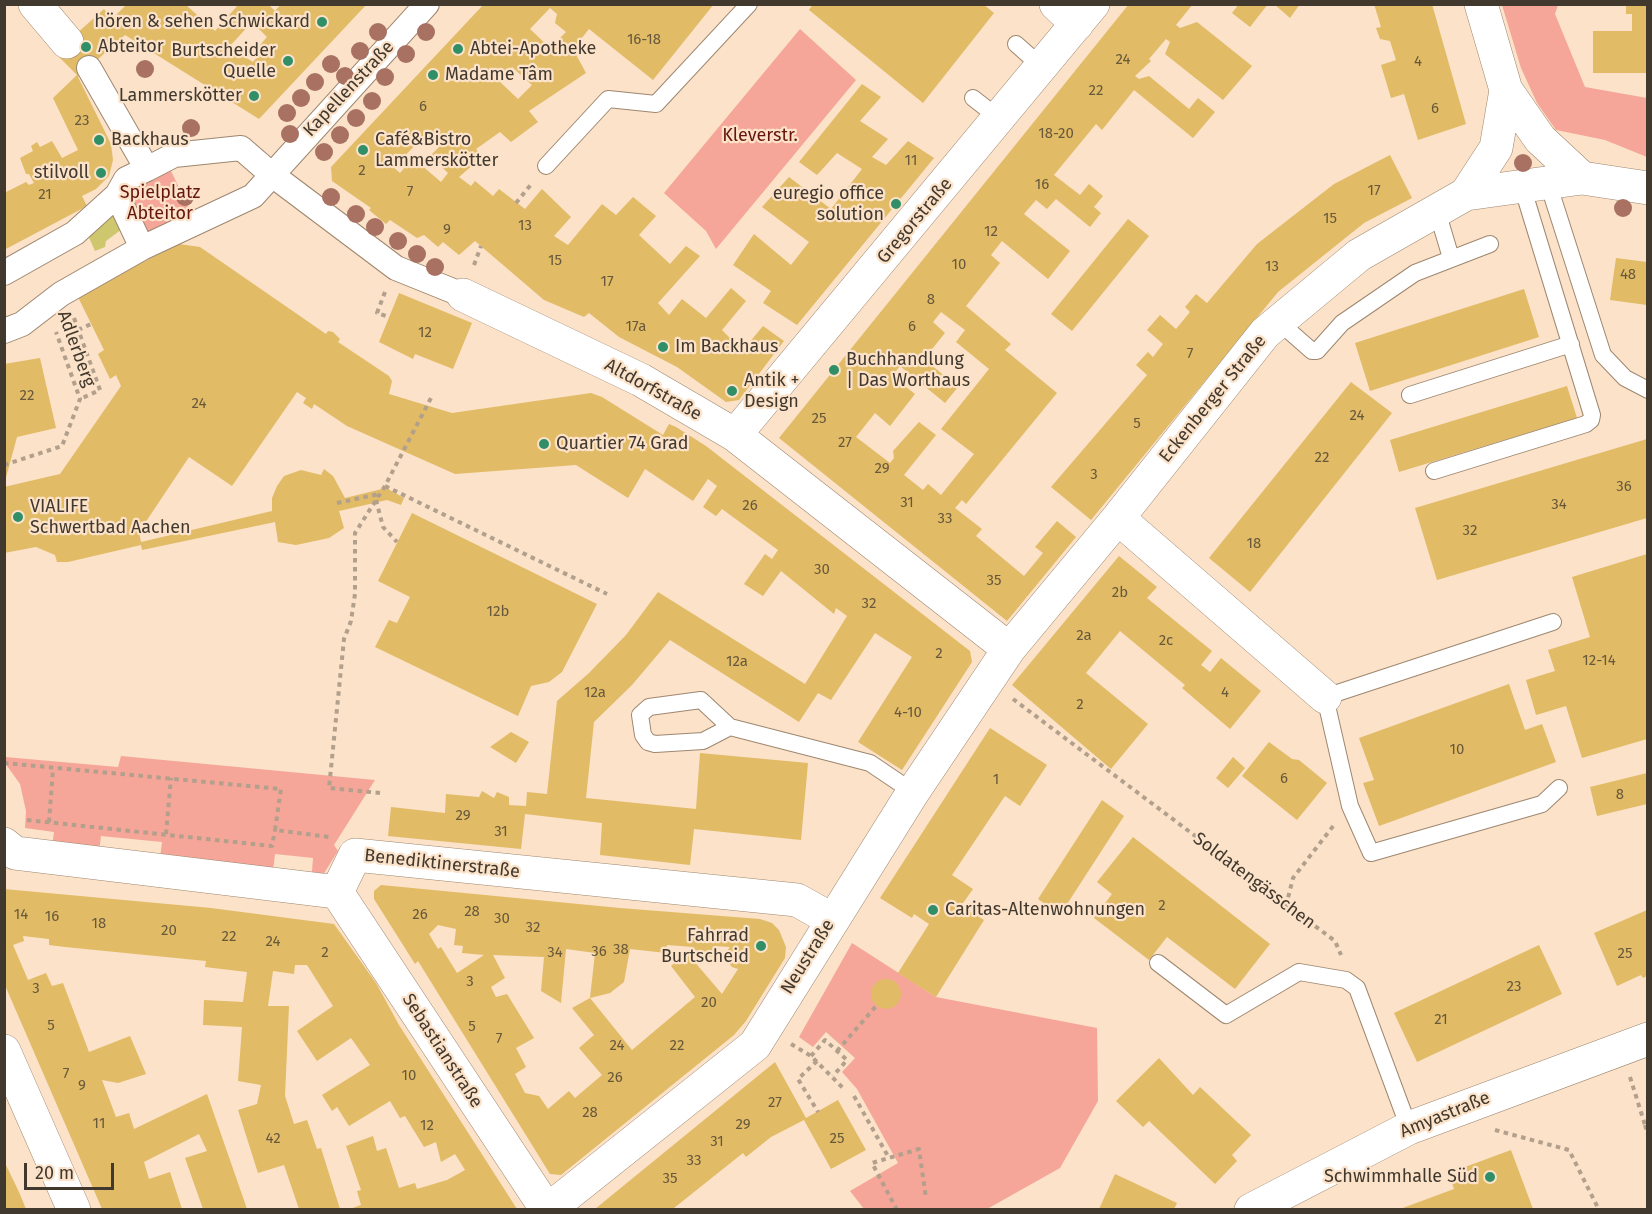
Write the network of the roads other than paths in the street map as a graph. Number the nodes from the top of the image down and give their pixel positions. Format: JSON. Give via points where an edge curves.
{"nodes":[{"id":1,"x":35,"y":4,"type":"edge"},
{"id":2,"x":427,"y":4,"type":"edge"},
{"id":3,"x":748,"y":4,"type":"edge"},
{"id":4,"x":1481,"y":4,"type":"edge"},
{"id":5,"x":1075,"y":11,"type":"edge"},
{"id":6,"x":67,"y":42,"type":"dead end"},
{"id":7,"x":1016,"y":44,"type":"dead end"},
{"id":8,"x":1042,"y":67,"type":"junction"},
{"id":9,"x":89,"y":68,"type":"dead end"},
{"id":10,"x":1506,"y":90,"type":"junction"},
{"id":11,"x":973,"y":98,"type":"dead end"},
{"id":12,"x":1000,"y":119,"type":"junction"},
{"id":13,"x":546,"y":165,"type":"dead end"},
{"id":14,"x":147,"y":169,"type":"junction"},
{"id":15,"x":271,"y":174,"type":"junction"},
{"id":16,"x":1582,"y":178,"type":"junction"},
{"id":17,"x":1535,"y":184,"type":"junction"},
{"id":18,"x":1647,"y":188,"type":"edge"},
{"id":19,"x":1466,"y":194,"type":"junction"},
{"id":20,"x":117,"y":195,"type":"junction"},
{"id":21,"x":1437,"y":211,"type":"junction"},
{"id":22,"x":1490,"y":244,"type":"dead end"},
{"id":23,"x":142,"y":248,"type":"junction"},
{"id":24,"x":1451,"y":258,"type":"junction"},
{"id":25,"x":4,"y":273,"type":"edge"},
{"id":26,"x":463,"y":295,"type":"joint"},
{"id":27,"x":1279,"y":322,"type":"junction"},
{"id":28,"x":4,"y":331,"type":"edge"},
{"id":29,"x":1571,"y":344,"type":"junction"},
{"id":30,"x":1647,"y":390,"type":"edge"},
{"id":31,"x":1410,"y":395,"type":"dead end"},
{"id":32,"x":735,"y":435,"type":"junction"},
{"id":33,"x":1434,"y":471,"type":"dead end"},
{"id":34,"x":1118,"y":518,"type":"junction"},
{"id":35,"x":1553,"y":622,"type":"dead end"},
{"id":36,"x":1009,"y":649,"type":"junction"},
{"id":37,"x":1325,"y":698,"type":"junction"},
{"id":38,"x":730,"y":727,"type":"junction"},
{"id":39,"x":1559,"y":789,"type":"dead end"},
{"id":40,"x":913,"y":792,"type":"junction"},
{"id":41,"x":10,"y":831,"type":"edge"},
{"id":42,"x":337,"y":892,"type":"junction"},
{"id":43,"x":831,"y":919,"type":"junction"},
{"id":44,"x":1158,"y":963,"type":"dead end"},
{"id":45,"x":1634,"y":1044,"type":"edge"},
{"id":46,"x":7,"y":1062,"type":"edge"},
{"id":47,"x":1409,"y":1128,"type":"junction"},
{"id":48,"x":74,"y":1209,"type":"edge"},
{"id":49,"x":547,"y":1209,"type":"edge"},
{"id":50,"x":1251,"y":1209,"type":"edge"}],
"edges":[{"from":1,"to":6,"type":"street"},
{"from":2,"to":15,"type":"street","name":"Kapellenstraße"},
{"from":3,"to":13,"type":"lane","via":[[656,105],[608,99]]},
{"from":4,"to":10,"type":"street"},
{"from":5,"to":8,"type":"street","name":"Gregorstraße"},
{"from":7,"to":8,"type":"lane"},
{"from":8,"to":12,"type":"street","name":"Gregorstraße"},
{"from":9,"to":14,"type":"street"},
{"from":10,"to":16,"type":"street","via":[[1540,139]]},
{"from":10,"to":19,"type":"street","via":[[1496,148]]},
{"from":11,"to":12,"type":"lane"},
{"from":12,"to":32,"type":"street","name":"Gregorstraße"},
{"from":14,"to":15,"type":"street","name":"Altdorfstraße","via":[[174,156],[241,148]]},
{"from":14,"to":20,"type":"street","name":"Altdorfstraße","via":[[126,179]]},
{"from":15,"to":23,"type":"street","name":"Kapellenstraße","via":[[253,195]]},
{"from":15,"to":26,"type":"street","name":"Altdorfstraße","via":[[396,268]]},
{"from":16,"to":17,"type":"street","name":"Eckenberger Straße"},
{"from":16,"to":18,"type":"street","name":"Eckenberger Straße"},
{"from":17,"to":19,"type":"street","name":"Eckenberger Straße"},
{"from":17,"to":29,"type":"lane"},
{"from":17,"to":30,"type":"lane","via":[[1603,355],[1625,378]]},
{"from":19,"to":21,"type":"street","name":"Eckenberger Straße"},
{"from":20,"to":23,"type":"street"},
{"from":20,"to":25,"type":"street","name":"Altdorfstraße","via":[[75,233]]},
{"from":21,"to":24,"type":"lane"},
{"from":21,"to":27,"type":"street","name":"Eckenberger Straße","via":[[1359,255]]},
{"from":22,"to":24,"type":"lane"},
{"from":23,"to":28,"type":"street","name":"Kapellenstraße","via":[[60,294],[22,324]]},
{"from":24,"to":27,"type":"lane","via":[[1415,273],[1342,323],[1317,351],[1312,351]]},
{"from":26,"to":32,"type":"street","name":"Altdorfstraße","via":[[641,380]]},
{"from":27,"to":34,"type":"street","name":"Eckenberger Straße","via":[[1265,333]]},
{"from":29,"to":31,"type":"lane"},
{"from":29,"to":33,"type":"lane","via":[[1592,415],[1587,424]]},
{"from":32,"to":36,"type":"street","name":"Altdorfstraße"},
{"from":34,"to":36,"type":"street","name":"Eckenberger Straße"},
{"from":34,"to":37,"type":"street"},
{"from":35,"to":37,"type":"lane"},
{"from":36,"to":40,"type":"street","name":"Neustraße"},
{"from":37,"to":39,"type":"lane","via":[[1350,806],[1371,853],[1542,804]]},
{"from":38,"to":38,"type":"lane","via":[[703,741],[655,744],[644,735],[640,715],[649,707],[701,700]]},
{"from":38,"to":40,"type":"lane","via":[[870,763]]},
{"from":40,"to":43,"type":"street","name":"Neustraße"},
{"from":41,"to":42,"type":"street","via":[[15,853]]},
{"from":42,"to":43,"type":"street","name":"Benediktinerstraße","via":[[355,855],[797,900]]},
{"from":42,"to":49,"type":"street","name":"Sebastianstraße"},
{"from":43,"to":49,"type":"street","name":"Neustraße","via":[[755,1045]]},
{"from":44,"to":47,"type":"lane","via":[[1226,1015],[1299,972],[1346,980],[1357,988]]},
{"from":45,"to":47,"type":"street","name":"Amyastraße"},
{"from":46,"to":48,"type":"street"},
{"from":47,"to":50,"type":"street","name":"Amyastraße"}]}
